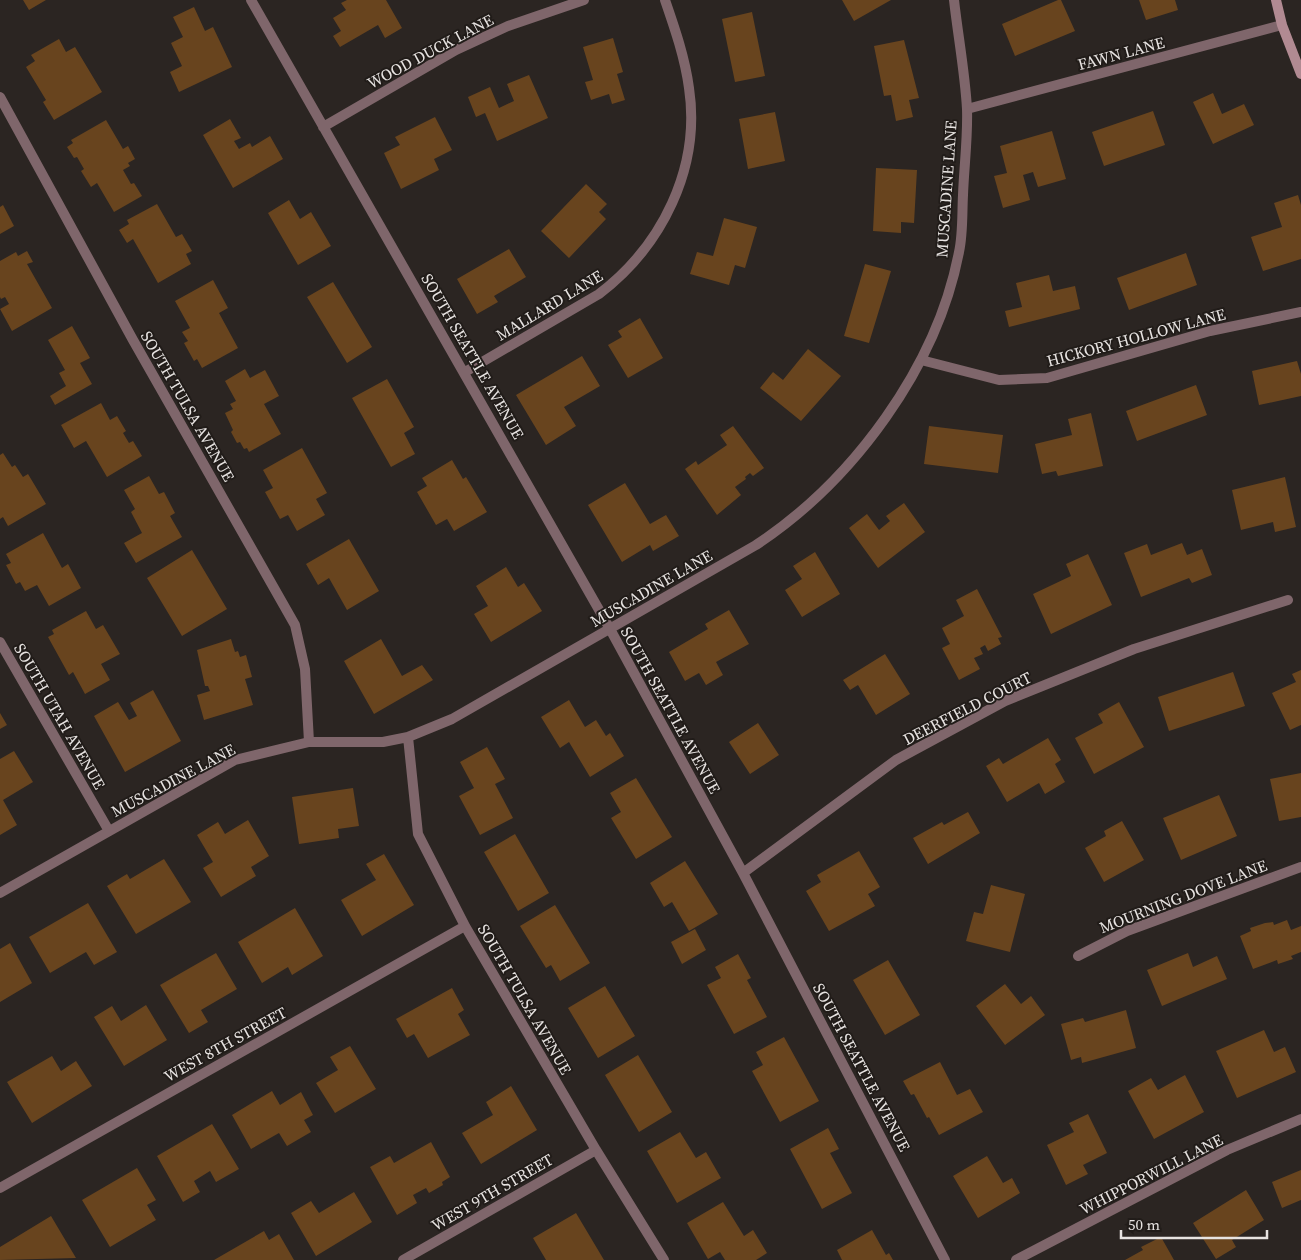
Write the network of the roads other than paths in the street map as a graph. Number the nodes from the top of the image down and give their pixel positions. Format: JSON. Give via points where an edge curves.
{"nodes":[{"id":1,"x":251,"y":0,"type":"edge"},
{"id":2,"x":584,"y":0,"type":"edge"},
{"id":3,"x":666,"y":0,"type":"edge"},
{"id":4,"x":954,"y":0,"type":"edge"},
{"id":5,"x":1276,"y":0,"type":"edge"},
{"id":6,"x":1282,"y":25,"type":"junction"},
{"id":7,"x":1301,"y":74,"type":"edge"},
{"id":8,"x":0,"y":97,"type":"edge"},
{"id":9,"x":967,"y":109,"type":"junction"},
{"id":10,"x":323,"y":127,"type":"junction"},
{"id":11,"x":1301,"y":312,"type":"edge"},
{"id":12,"x":921,"y":360,"type":"junction"},
{"id":13,"x":465,"y":372,"type":"junction"},
{"id":14,"x":1288,"y":600,"type":"dead end"},
{"id":15,"x":610,"y":629,"type":"junction"},
{"id":16,"x":0,"y":642,"type":"edge"},
{"id":17,"x":408,"y":737,"type":"junction"},
{"id":18,"x":309,"y":742,"type":"junction"},
{"id":19,"x":109,"y":831,"type":"junction"},
{"id":20,"x":1301,"y":868,"type":"edge"},
{"id":21,"x":743,"y":872,"type":"junction"},
{"id":22,"x":0,"y":894,"type":"edge"},
{"id":23,"x":465,"y":926,"type":"junction"},
{"id":24,"x":1078,"y":956,"type":"dead end"},
{"id":25,"x":1301,"y":1119,"type":"edge"},
{"id":26,"x":596,"y":1150,"type":"junction"},
{"id":27,"x":0,"y":1188,"type":"edge"},
{"id":28,"x":403,"y":1260,"type":"edge"},
{"id":29,"x":664,"y":1260,"type":"edge"},
{"id":30,"x":945,"y":1260,"type":"edge"},
{"id":31,"x":1016,"y":1260,"type":"edge"}],
"edges":[{"from":1,"to":10,"type":"street","name":"SOUTH SEATTLE AVENUE"},
{"from":2,"to":10,"type":"street","name":"WOOD DUCK LANE","via":[[508,26],[456,50]]},
{"from":3,"to":13,"type":"street","name":"MALLARD LANE","via":[[690,89],[691,134],[688,162],[659,229],[616,282]]},
{"from":4,"to":9,"type":"street","name":"MUSCADINE LANE"},
{"from":5,"to":6,"type":"street"},
{"from":6,"to":7,"type":"street"},
{"from":6,"to":9,"type":"street","name":"FAWN LANE"},
{"from":8,"to":18,"type":"street","name":"SOUTH TULSA AVENUE","via":[[295,625],[305,669]]},
{"from":9,"to":12,"type":"street","name":"MUSCADINE LANE","via":[[960,251],[944,306]]},
{"from":10,"to":13,"type":"street","name":"SOUTH SEATTLE AVENUE"},
{"from":11,"to":12,"type":"street","name":"HICKORY HOLLOW LANE","via":[[1210,331],[1047,378],[999,380]]},
{"from":12,"to":15,"type":"street","name":"MUSCADINE LANE","via":[[876,432],[827,487],[791,521],[756,545]]},
{"from":13,"to":15,"type":"street","name":"SOUTH SEATTLE AVENUE"},
{"from":14,"to":21,"type":"street","name":"DEERFIELD COURT","via":[[1134,649],[1005,702],[896,760]]},
{"from":15,"to":17,"type":"street","name":"MUSCADINE LANE","via":[[452,719]]},
{"from":15,"to":21,"type":"street","name":"SOUTH SEATTLE AVENUE"},
{"from":16,"to":19,"type":"street","name":"SOUTH UTAH AVENUE"},
{"from":17,"to":18,"type":"street","name":"MUSCADINE LANE","via":[[383,742]]},
{"from":17,"to":23,"type":"street","name":"SOUTH TULSA AVENUE","via":[[418,834]]},
{"from":18,"to":19,"type":"street","name":"MUSCADINE LANE","via":[[235,760]]},
{"from":19,"to":22,"type":"street","name":"MUSCADINE LANE"},
{"from":20,"to":24,"type":"street","name":"MOURNING DOVE LANE","via":[[1128,931]]},
{"from":21,"to":30,"type":"street","name":"SOUTH SEATTLE AVENUE"},
{"from":23,"to":26,"type":"street","name":"SOUTH TULSA AVENUE"},
{"from":23,"to":27,"type":"street","name":"WEST 8TH STREET"},
{"from":25,"to":31,"type":"street","name":"WHIPPORWILL LANE","via":[[1227,1150]]},
{"from":26,"to":28,"type":"street","name":"WEST 9TH STREET"},
{"from":26,"to":29,"type":"street","name":"SOUTH TULSA AVENUE"}]}
